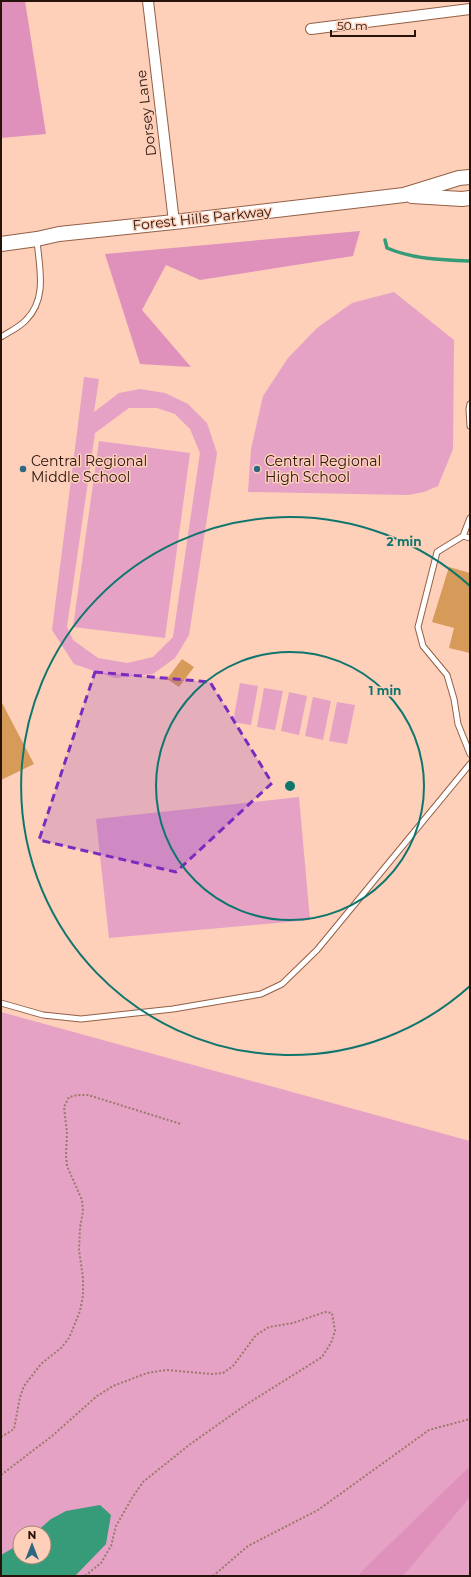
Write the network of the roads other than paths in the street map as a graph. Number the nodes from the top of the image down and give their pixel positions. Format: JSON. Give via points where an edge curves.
{"nodes":[{"id":1,"x":148,"y":1,"type":"edge"},
{"id":2,"x":470,"y":9,"type":"edge"},
{"id":3,"x":311,"y":29,"type":"dead end"},
{"id":4,"x":470,"y":177,"type":"edge"},
{"id":5,"x":404,"y":195,"type":"junction"},
{"id":6,"x":470,"y":198,"type":"edge"},
{"id":7,"x":174,"y":222,"type":"junction"},
{"id":8,"x":37,"y":239,"type":"junction"},
{"id":9,"x":1,"y":244,"type":"edge"},
{"id":10,"x":1,"y":337,"type":"edge"},
{"id":11,"x":470,"y":404,"type":"edge"},
{"id":12,"x":470,"y":424,"type":"edge"},
{"id":13,"x":470,"y":518,"type":"edge"},
{"id":14,"x":463,"y":536,"type":"junction"},
{"id":15,"x":470,"y":538,"type":"edge"},
{"id":16,"x":470,"y":754,"type":"edge"},
{"id":17,"x":470,"y":764,"type":"edge"},
{"id":18,"x":1,"y":1003,"type":"edge"}],
"edges":[{"from":1,"to":7,"type":"street","name":"Dorsey Lane"},
{"from":2,"to":3,"type":"street"},
{"from":4,"to":5,"type":"main road","name":"Forest Hills Parkway"},
{"from":5,"to":6,"type":"main road","name":"Forest Hills Parkway"},
{"from":5,"to":7,"type":"main road","name":"Forest Hills Parkway"},
{"from":7,"to":8,"type":"main road","name":"Forest Hills Parkway","via":[[59,234]]},
{"from":8,"to":9,"type":"main road","name":"Forest Hills Parkway"},
{"from":8,"to":10,"type":"lane","via":[[40,295],[27,320]]},
{"from":11,"to":12,"type":"lane"},
{"from":13,"to":14,"type":"lane"},
{"from":14,"to":15,"type":"lane"},
{"from":14,"to":16,"type":"lane","via":[[437,552],[418,627],[423,646],[446,675],[454,699],[458,724]]},
{"from":17,"to":18,"type":"lane","via":[[316,950],[282,984],[261,994],[173,1009],[81,1019],[43,1015]]}]}
